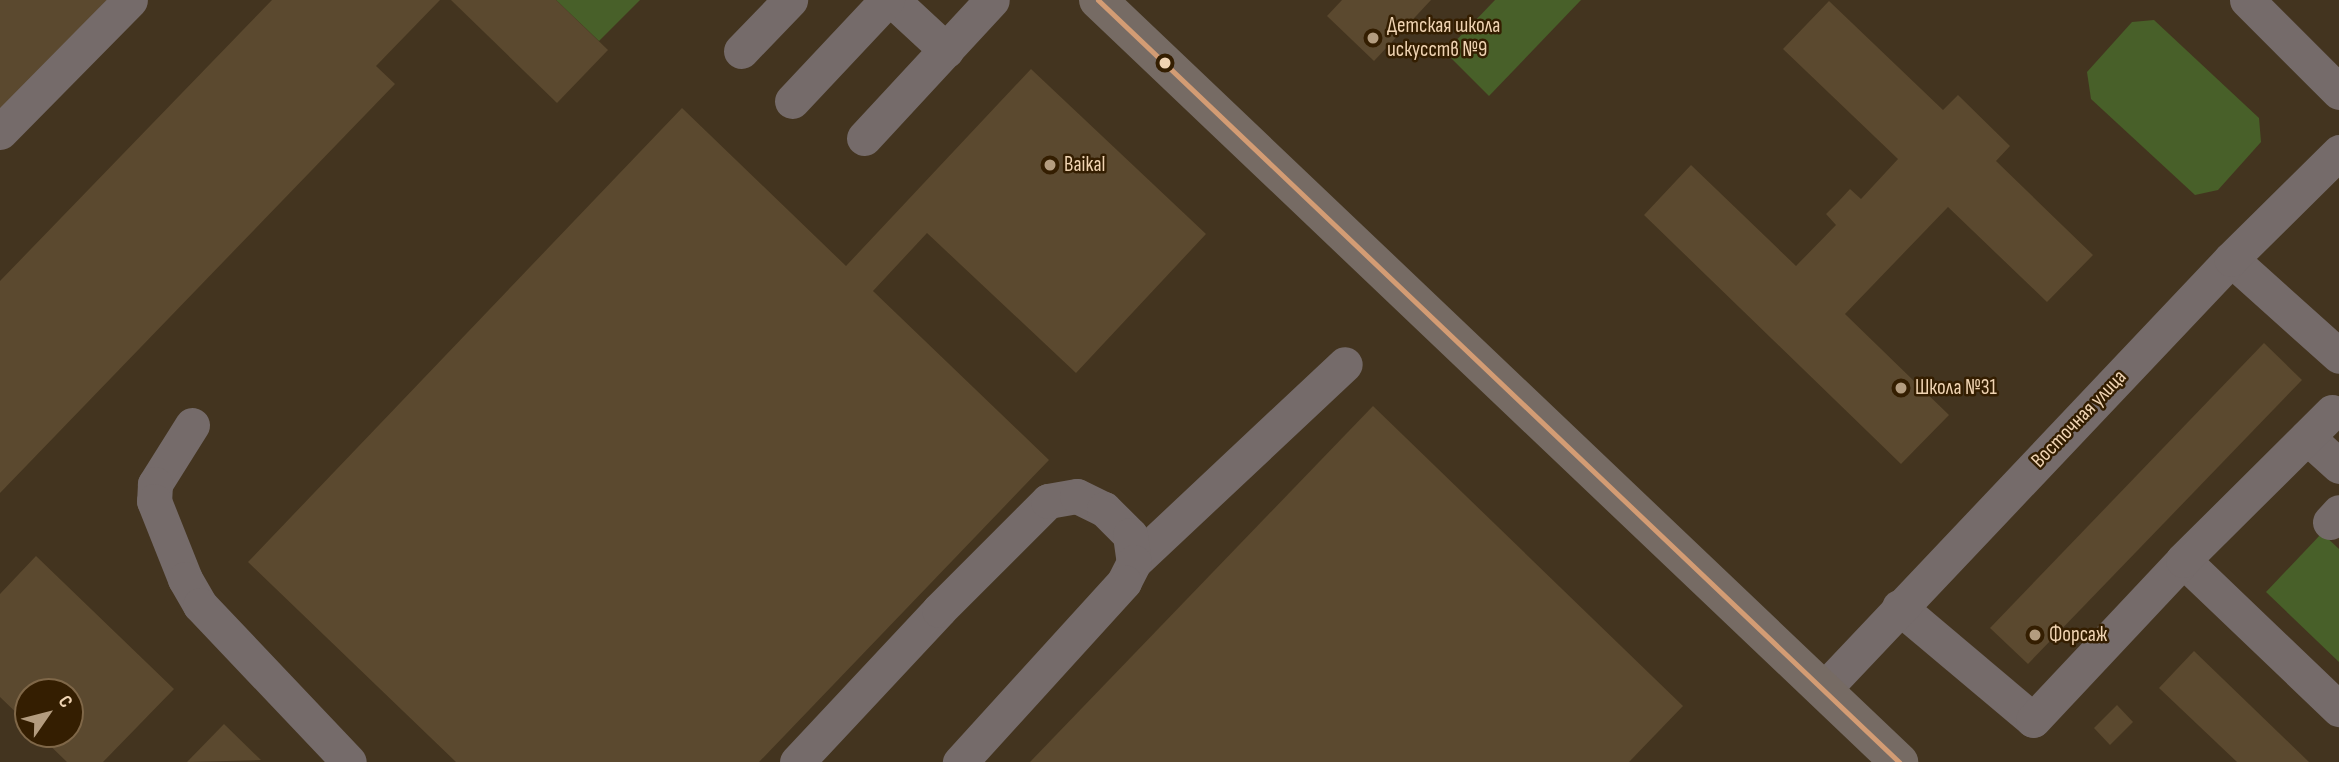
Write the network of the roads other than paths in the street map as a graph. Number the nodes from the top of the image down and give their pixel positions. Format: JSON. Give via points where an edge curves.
{"nodes":[{"id":1,"x":130,"y":0,"type":"edge"},
{"id":2,"x":790,"y":0,"type":"edge"},
{"id":3,"x":890,"y":0,"type":"edge"},
{"id":4,"x":992,"y":0,"type":"edge"},
{"id":5,"x":1098,"y":0,"type":"edge"},
{"id":6,"x":2247,"y":0,"type":"edge"},
{"id":7,"x":946,"y":50,"type":"junction"},
{"id":8,"x":741,"y":51,"type":"dead end"},
{"id":9,"x":2339,"y":92,"type":"edge"},
{"id":10,"x":792,"y":101,"type":"dead end"},
{"id":11,"x":0,"y":132,"type":"edge"},
{"id":12,"x":864,"y":138,"type":"dead end"},
{"id":13,"x":2339,"y":152,"type":"edge"},
{"id":14,"x":2231,"y":259,"type":"junction"},
{"id":15,"x":2339,"y":356,"type":"edge"},
{"id":16,"x":1345,"y":364,"type":"dead end"},
{"id":17,"x":2332,"y":412,"type":"dead end"},
{"id":18,"x":192,"y":425,"type":"dead end"},
{"id":19,"x":2307,"y":437,"type":"junction"},
{"id":20,"x":2339,"y":466,"type":"edge"},
{"id":21,"x":2183,"y":560,"type":"junction"},
{"id":22,"x":1134,"y":562,"type":"junction"},
{"id":23,"x":1899,"y":607,"type":"junction"},
{"id":24,"x":1823,"y":690,"type":"junction"},
{"id":25,"x":2339,"y":709,"type":"edge"},
{"id":26,"x":348,"y":762,"type":"edge"},
{"id":27,"x":797,"y":762,"type":"edge"},
{"id":28,"x":960,"y":762,"type":"edge"},
{"id":29,"x":1899,"y":762,"type":"edge"}],
"edges":[{"from":1,"to":11,"type":"street"},
{"from":2,"to":8,"type":"street"},
{"from":3,"to":7,"type":"street"},
{"from":3,"to":10,"type":"street"},
{"from":4,"to":7,"type":"street"},
{"from":5,"to":24,"type":"main road"},
{"from":6,"to":9,"type":"street"},
{"from":7,"to":12,"type":"street"},
{"from":13,"to":14,"type":"street","name":"Восточная улица"},
{"from":14,"to":15,"type":"street"},
{"from":14,"to":23,"type":"street","name":"Восточная улица"},
{"from":16,"to":22,"type":"street"},
{"from":17,"to":19,"type":"street"},
{"from":18,"to":26,"type":"street","via":[[155,484],[154,501],[185,579],[200,605]]},
{"from":19,"to":20,"type":"street"},
{"from":19,"to":21,"type":"street"},
{"from":21,"to":23,"type":"street","via":[[2033,720]]},
{"from":21,"to":25,"type":"street"},
{"from":22,"to":27,"type":"street","via":[[1130,536],[1104,509],[1077,496],[1048,501]]},
{"from":22,"to":28,"type":"street","via":[[1124,582]]},
{"from":23,"to":24,"type":"street","name":"Восточная улица"},
{"from":24,"to":29,"type":"main road"}]}
